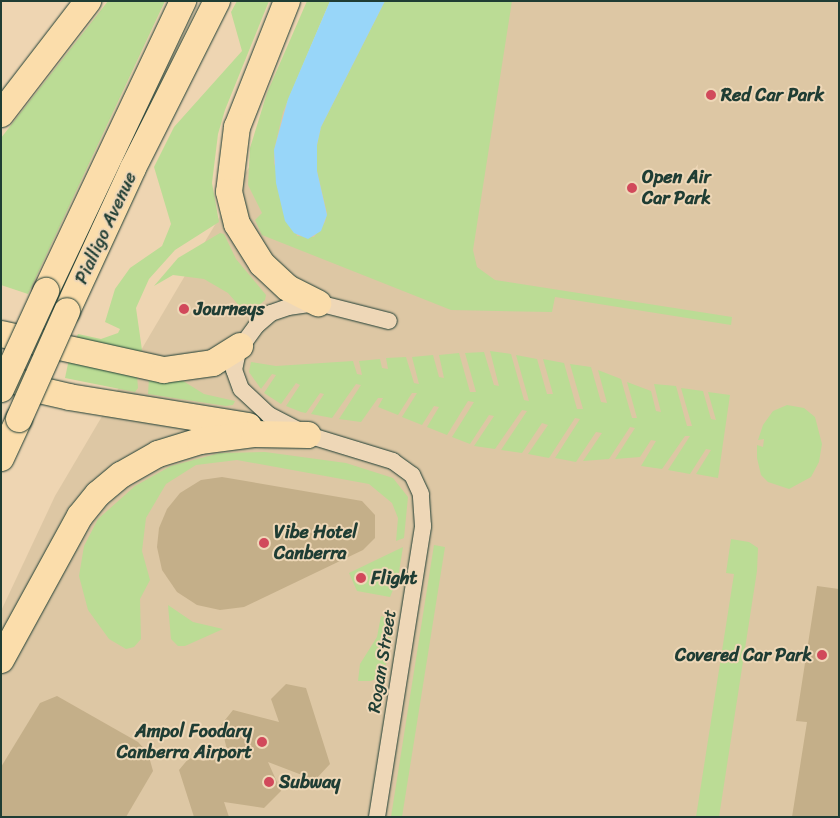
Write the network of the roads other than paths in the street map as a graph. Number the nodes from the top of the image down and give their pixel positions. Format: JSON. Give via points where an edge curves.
{"nodes":[{"id":1,"x":88,"y":1,"type":"edge"},
{"id":2,"x":183,"y":1,"type":"edge"},
{"id":3,"x":217,"y":1,"type":"edge"},
{"id":4,"x":287,"y":1,"type":"edge"},
{"id":5,"x":1,"y":114,"type":"edge"},
{"id":6,"x":318,"y":303,"type":"junction"},
{"id":7,"x":389,"y":321,"type":"dead end"},
{"id":8,"x":1,"y":334,"type":"edge"},
{"id":9,"x":240,"y":346,"type":"junction"},
{"id":10,"x":1,"y":374,"type":"edge"},
{"id":11,"x":1,"y":389,"type":"edge"},
{"id":12,"x":308,"y":435,"type":"junction"},
{"id":13,"x":1,"y":458,"type":"edge"},
{"id":14,"x":1,"y":660,"type":"edge"},
{"id":15,"x":377,"y":817,"type":"edge"}],
"edges":[{"from":1,"to":5,"type":"main road"},
{"from":2,"to":11,"type":"main road","name":"Pialligo Avenue","bridge":true},
{"from":3,"to":13,"type":"main road","name":"Pialligo Avenue","bridge":true,"via":[[134,168]]},
{"from":4,"to":6,"type":"main road","via":[[237,127],[229,192],[237,224],[262,264],[288,288]]},
{"from":6,"to":7,"type":"street"},
{"from":6,"to":9,"type":"street","via":[[271,313]]},
{"from":8,"to":9,"type":"main road","via":[[164,370],[214,363]]},
{"from":9,"to":12,"type":"street","name":"Rogan Street","via":[[234,370],[241,389],[262,410]]},
{"from":10,"to":12,"type":"main road","via":[[35,389],[69,397]]},
{"from":12,"to":14,"type":"main road","via":[[254,434],[200,441],[158,454],[121,476],[98,494],[80,516]]},
{"from":12,"to":15,"type":"street","name":"Rogan Street","via":[[385,458],[406,469],[421,494],[423,526]]}]}
